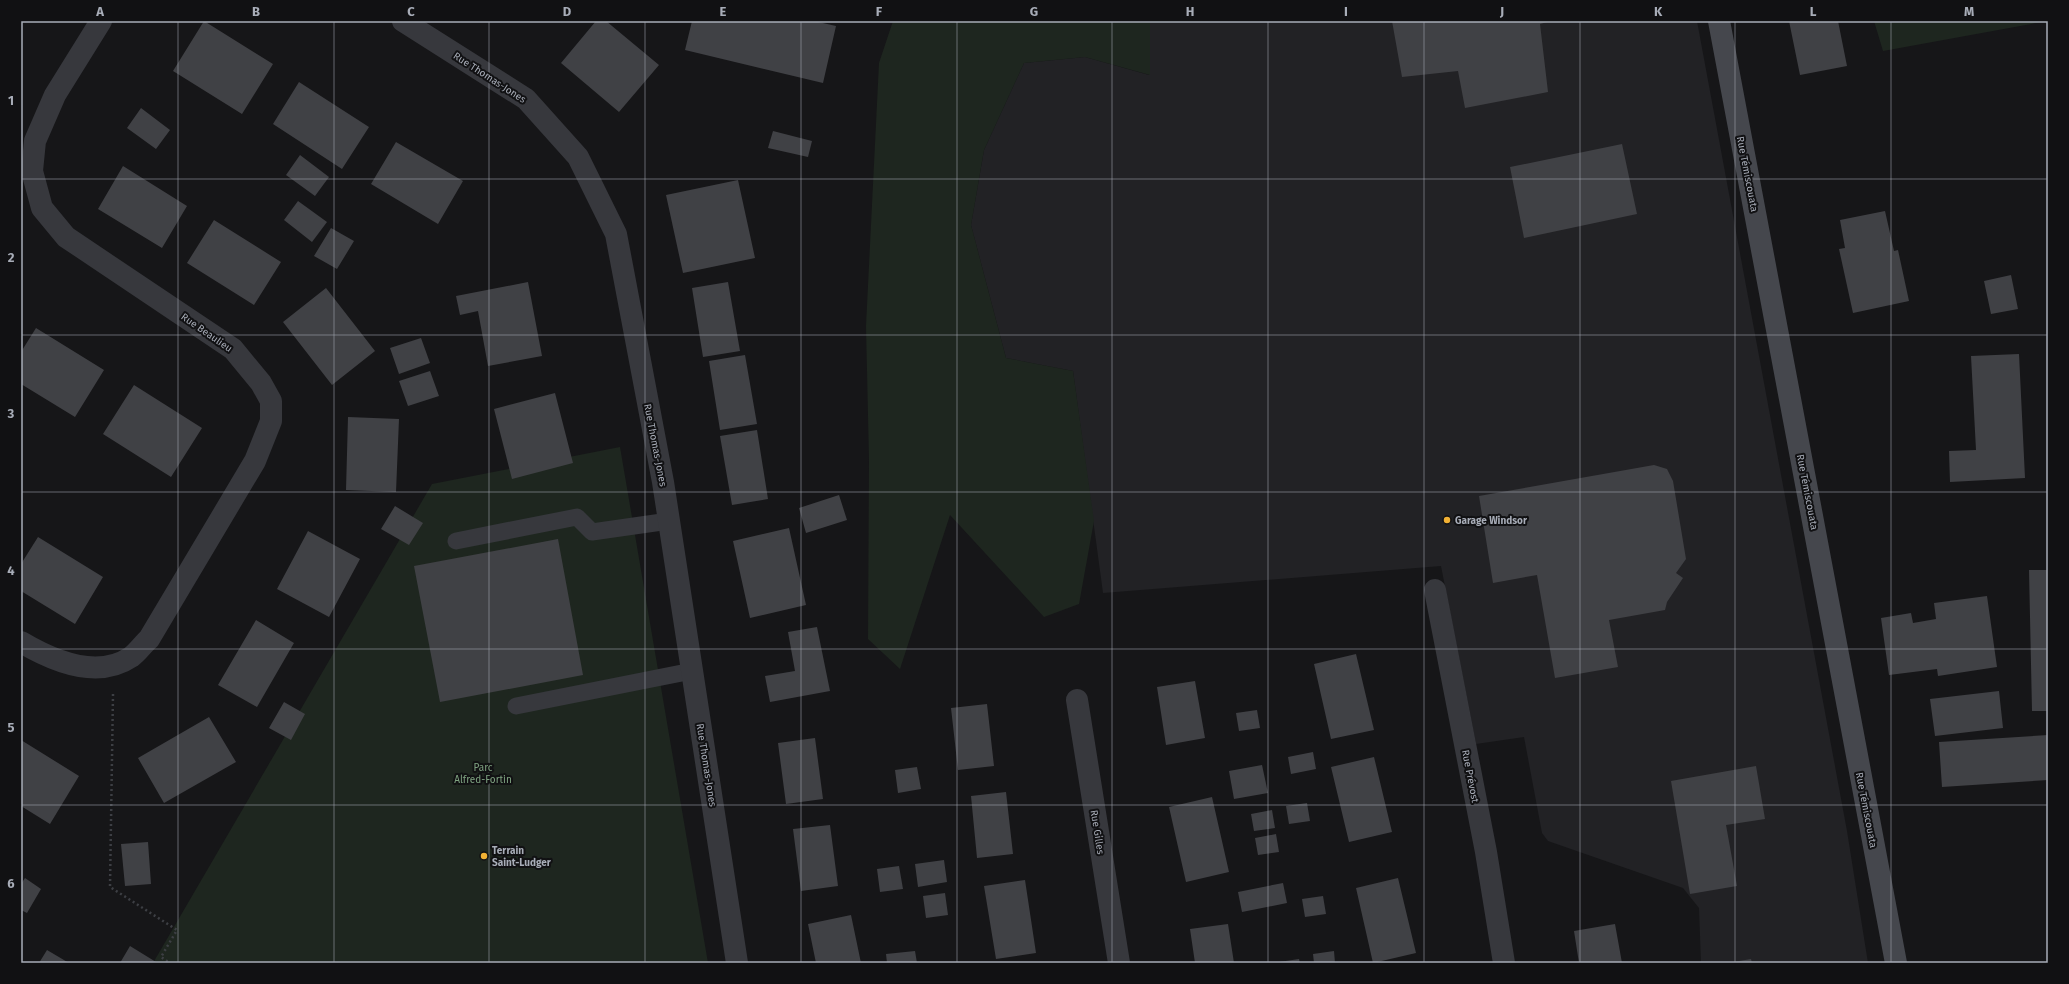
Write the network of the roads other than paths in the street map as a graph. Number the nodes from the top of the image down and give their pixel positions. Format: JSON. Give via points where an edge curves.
{"nodes":[{"id":1,"x":101,"y":21,"type":"edge"},
{"id":2,"x":403,"y":21,"type":"edge"},
{"id":3,"x":1719,"y":21,"type":"edge"},
{"id":4,"x":669,"y":521,"type":"junction"},
{"id":5,"x":456,"y":541,"type":"dead end"},
{"id":6,"x":1435,"y":590,"type":"dead end"},
{"id":7,"x":21,"y":642,"type":"edge"},
{"id":8,"x":692,"y":671,"type":"junction"},
{"id":9,"x":1077,"y":700,"type":"dead end"},
{"id":10,"x":516,"y":706,"type":"dead end"},
{"id":11,"x":738,"y":963,"type":"edge"},
{"id":12,"x":1119,"y":963,"type":"edge"},
{"id":13,"x":1504,"y":963,"type":"edge"},
{"id":14,"x":1896,"y":963,"type":"edge"}],
"edges":[{"from":1,"to":7,"type":"street","name":"Rue Beaulieu","via":[[55,95],[34,140],[32,171],[42,208],[66,237],[233,349],[261,383],[271,401],[271,421],[255,461],[148,638],[132,656],[113,666],[80,668]]},
{"from":2,"to":4,"type":"street","name":"Rue Thomas-Jones","via":[[526,99],[578,157],[616,234]]},
{"from":3,"to":14,"type":"main road","name":"Rue Témiscouata"},
{"from":4,"to":5,"type":"lane","via":[[592,532],[577,517]]},
{"from":4,"to":8,"type":"street","name":"Rue Thomas-Jones"},
{"from":6,"to":13,"type":"street","name":"Rue Prévost","via":[[1486,852]]},
{"from":8,"to":10,"type":"lane"},
{"from":8,"to":11,"type":"street","name":"Rue Thomas-Jones"},
{"from":9,"to":12,"type":"street","name":"Rue Gilles"}]}
